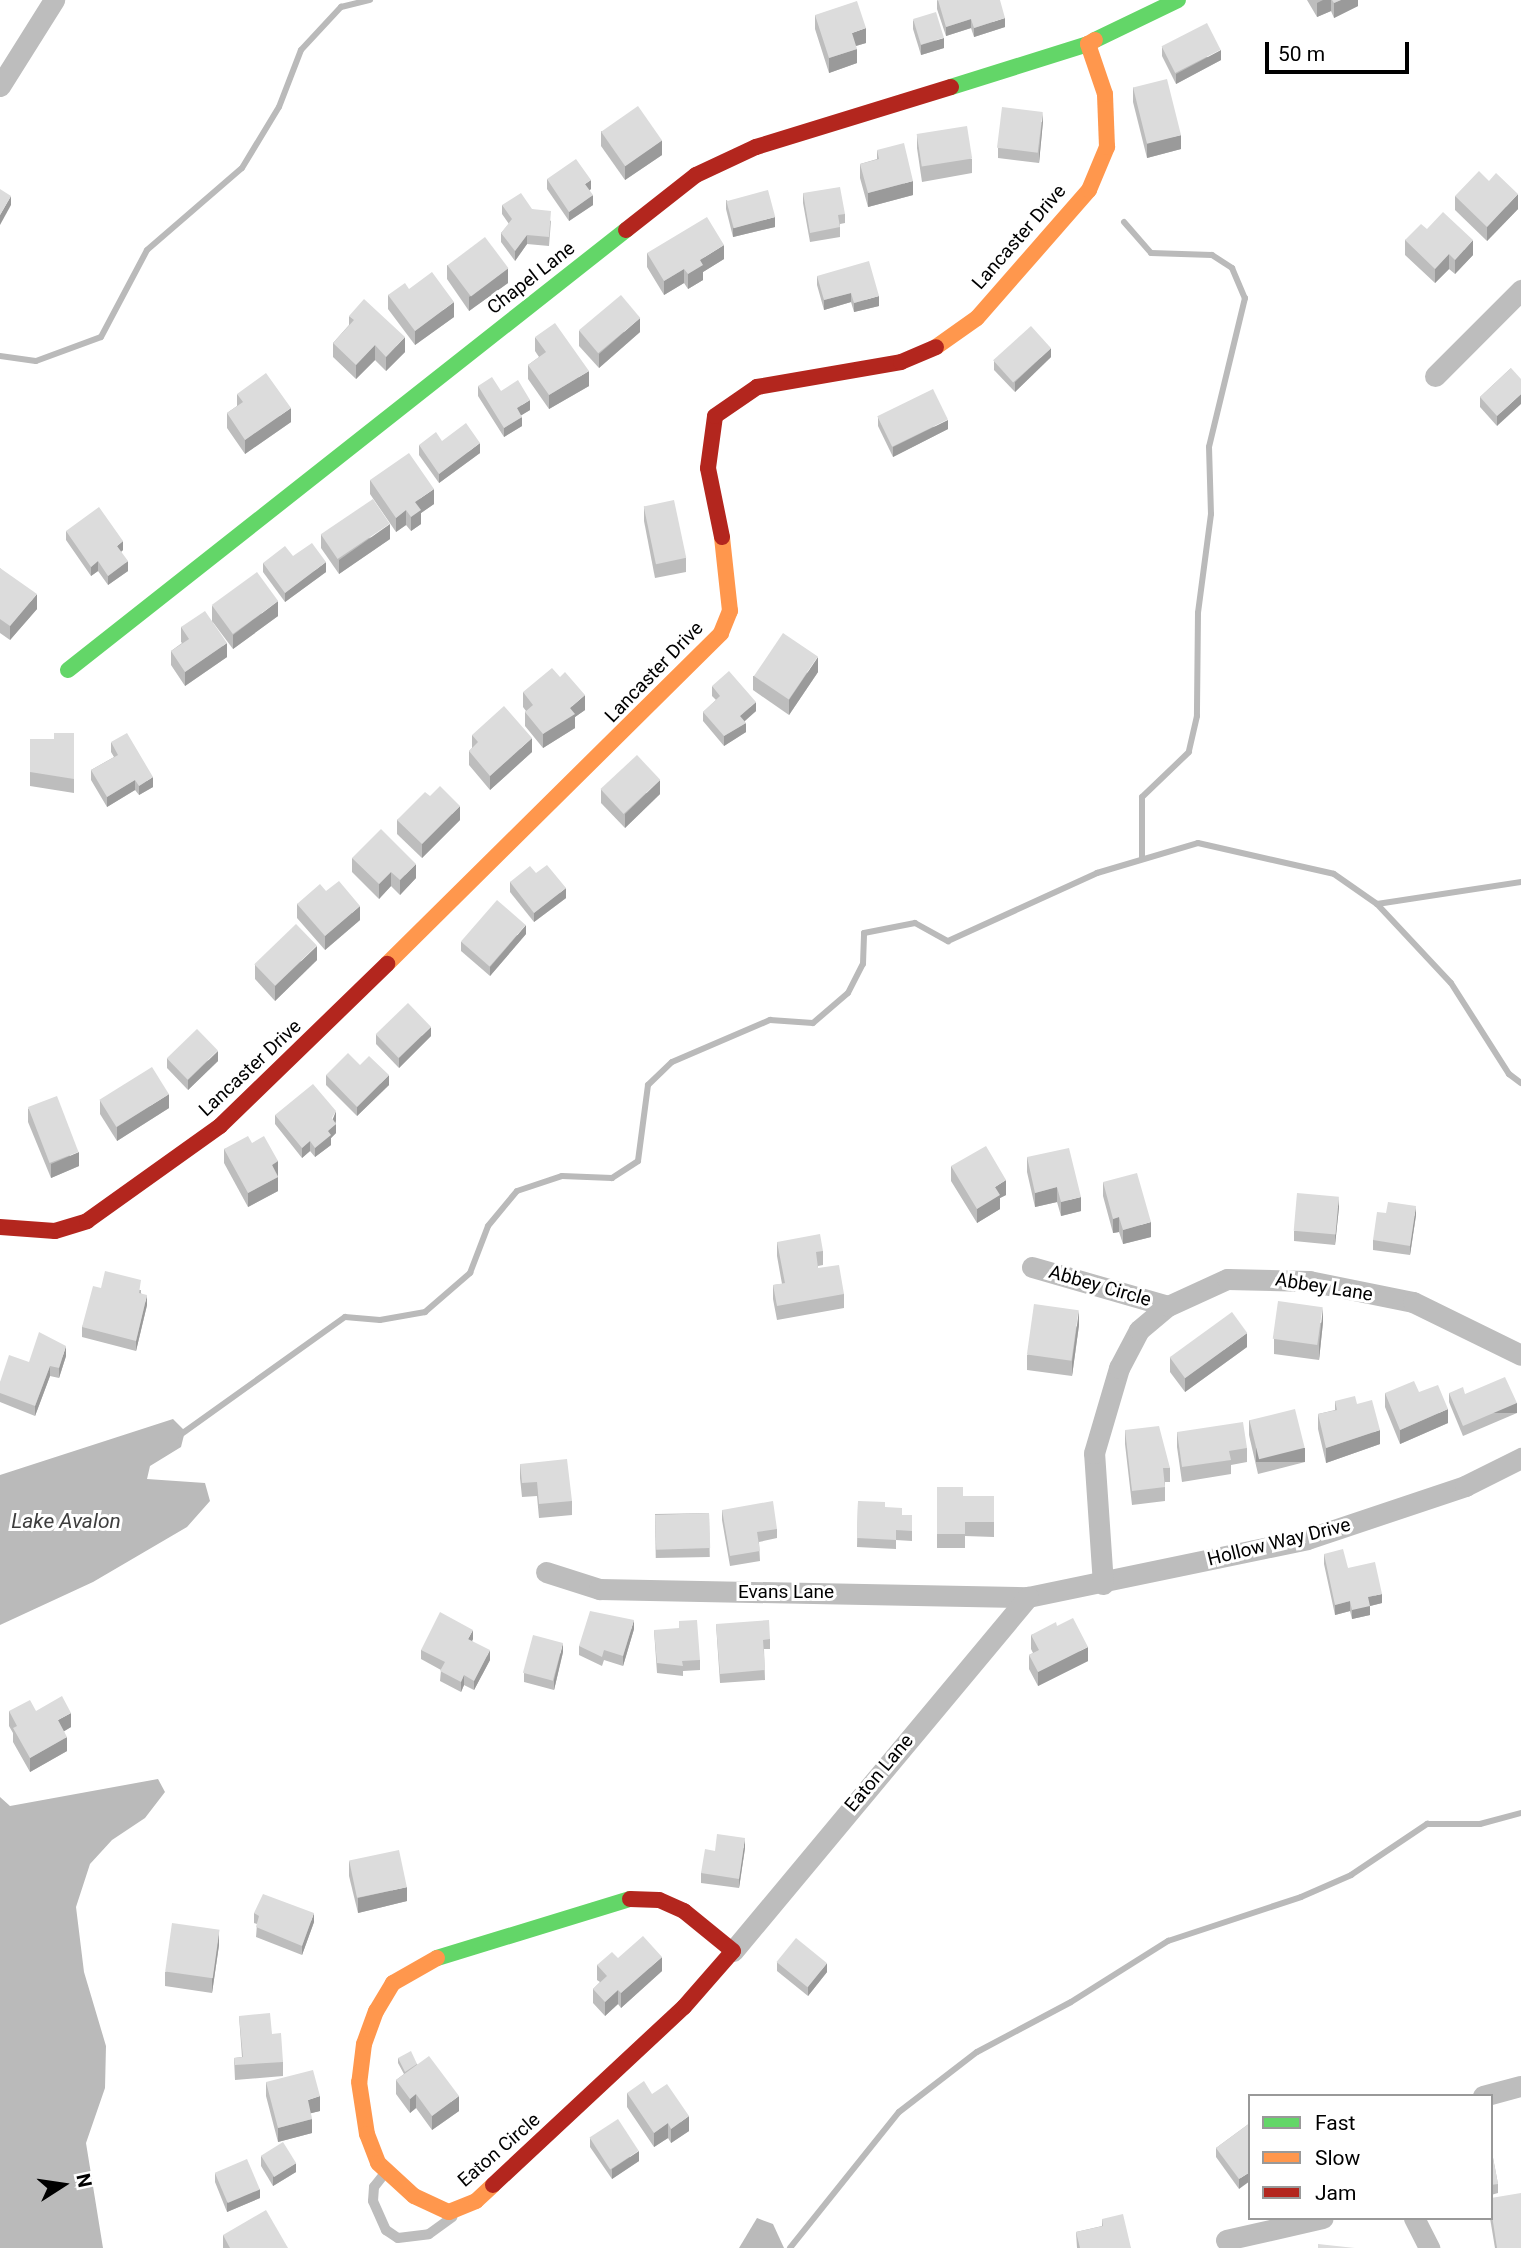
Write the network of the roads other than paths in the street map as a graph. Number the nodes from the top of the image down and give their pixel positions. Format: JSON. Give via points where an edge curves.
{"nodes":[{"id":1,"x":54,"y":0,"type":"edge"},
{"id":2,"x":1178,"y":0,"type":"edge"},
{"id":3,"x":1087,"y":44,"type":"junction"},
{"id":4,"x":0,"y":86,"type":"edge"},
{"id":5,"x":1521,"y":290,"type":"edge"},
{"id":6,"x":1434,"y":376,"type":"dead end"},
{"id":7,"x":68,"y":670,"type":"dead end"},
{"id":8,"x":0,"y":1227,"type":"edge"},
{"id":9,"x":1032,"y":1267,"type":"dead end"},
{"id":10,"x":1168,"y":1306,"type":"junction"},
{"id":11,"x":1521,"y":1355,"type":"edge"},
{"id":12,"x":1521,"y":1458,"type":"edge"},
{"id":13,"x":546,"y":1572,"type":"dead end"},
{"id":14,"x":1103,"y":1584,"type":"junction"},
{"id":15,"x":1028,"y":1597,"type":"junction"},
{"id":16,"x":733,"y":1951,"type":"junction"},
{"id":17,"x":1521,"y":2086,"type":"edge"},
{"id":18,"x":1491,"y":2094,"type":"edge"},
{"id":19,"x":386,"y":2171,"type":"junction"},
{"id":20,"x":458,"y":2210,"type":"junction"},
{"id":21,"x":1314,"y":2220,"type":"edge"},
{"id":22,"x":1416,"y":2220,"type":"edge"},
{"id":23,"x":1226,"y":2240,"type":"dead end"},
{"id":24,"x":1429,"y":2248,"type":"edge"}],
"edges":[{"from":1,"to":4,"type":"street"},
{"from":2,"to":3,"type":"street"},
{"from":3,"to":7,"type":"street","name":"Chapel Lane","via":[[756,147],[696,175]]},
{"from":3,"to":8,"type":"street","name":"Lancaster Drive","via":[[1105,94],[1107,147],[1089,190],[977,318],[949,342],[901,362],[757,387],[715,415],[708,468],[727,560],[730,611],[721,633],[704,654],[220,1126],[87,1221],[55,1231]]},
{"from":5,"to":6,"type":"street"},
{"from":9,"to":10,"type":"street","name":"Abbey Circle"},
{"from":10,"to":11,"type":"street","name":"Abbey Lane","via":[[1227,1279],[1309,1281],[1413,1302]]},
{"from":10,"to":14,"type":"street","name":"Abbey Lane","via":[[1139,1330],[1119,1368],[1094,1453]]},
{"from":12,"to":14,"type":"street","name":"Hollow Way Drive","via":[[1465,1486],[1307,1539]]},
{"from":13,"to":15,"type":"street","name":"Evans Lane","via":[[612,1589]]},
{"from":14,"to":15,"type":"street","name":"Hollow Way Drive"},
{"from":15,"to":16,"type":"street","name":"Eaton Lane"},
{"from":16,"to":19,"type":"street","name":"Eaton Circle","via":[[684,1911],[659,1900],[630,1899],[472,1944],[416,1966],[394,1983],[376,2011],[364,2044],[359,2082],[367,2134]]},
{"from":16,"to":20,"type":"street","name":"Eaton Circle","via":[[684,2007],[533,2151],[476,2202]]},
{"from":17,"to":18,"type":"street"},
{"from":19,"to":20,"type":"street","name":"Eaton Circle","via":[[414,2196],[449,2212]]},
{"from":19,"to":20,"type":"lane","via":[[374,2188],[373,2201],[386,2230],[398,2238],[429,2234]]},
{"from":21,"to":23,"type":"street"},
{"from":22,"to":24,"type":"street"}]}
